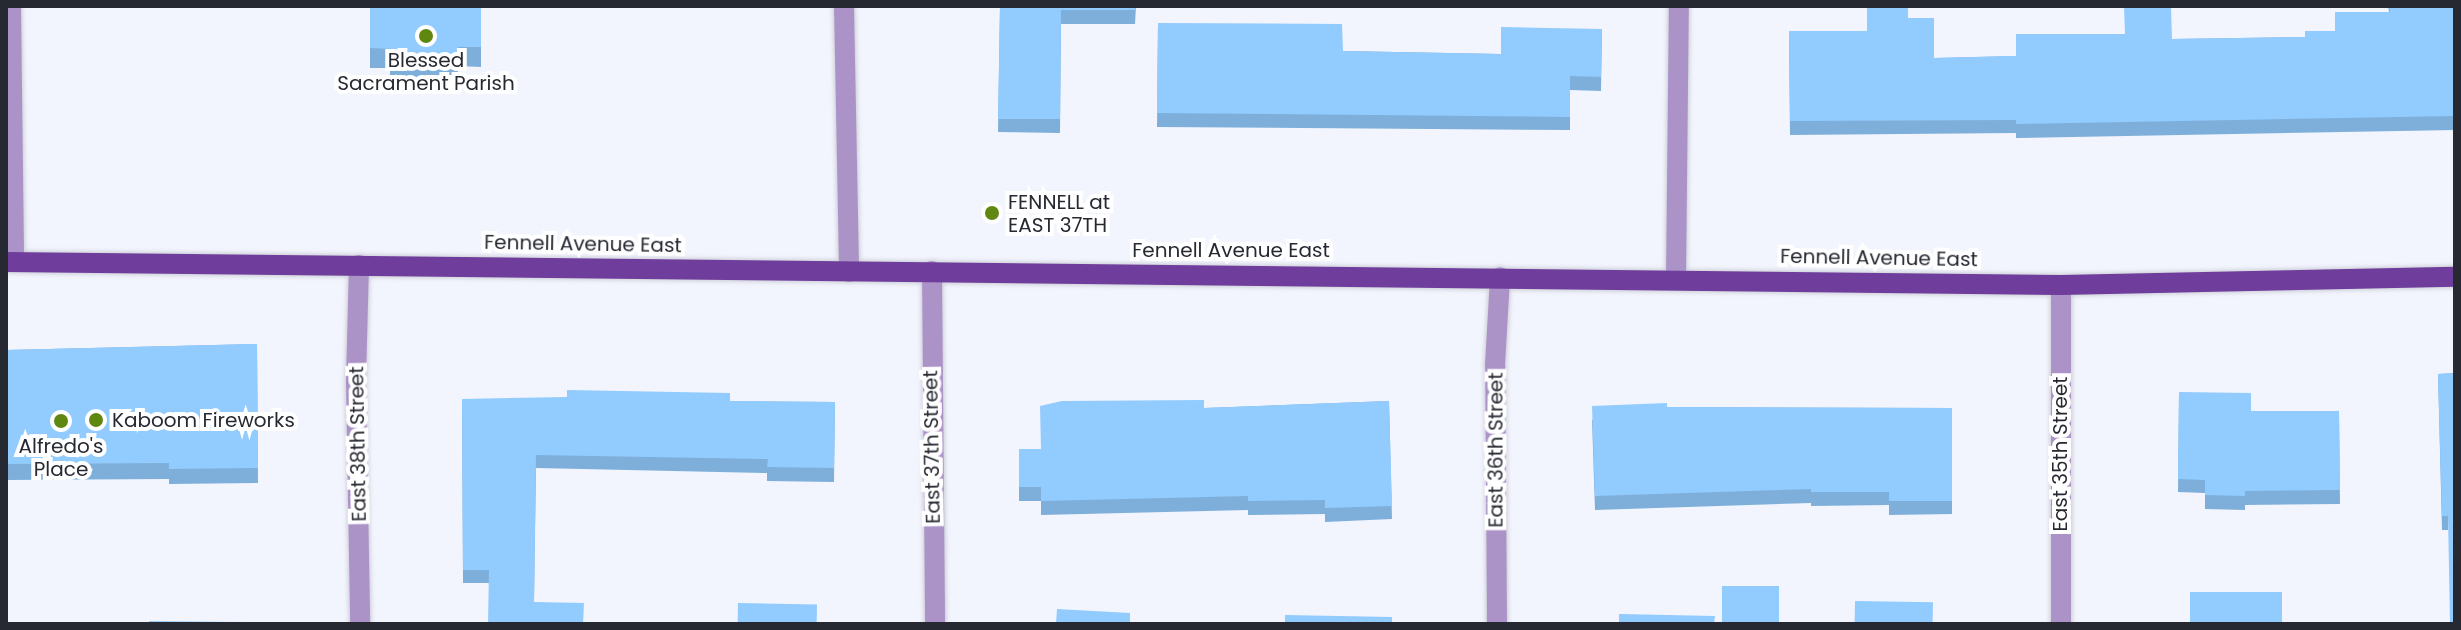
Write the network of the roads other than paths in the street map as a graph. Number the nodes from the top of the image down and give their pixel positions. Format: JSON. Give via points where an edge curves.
{"nodes":[{"id":1,"x":11,"y":6,"type":"edge"},
{"id":2,"x":844,"y":6,"type":"edge"},
{"id":3,"x":1679,"y":6,"type":"edge"},
{"id":4,"x":10,"y":262,"type":"edge"},
{"id":5,"x":359,"y":265,"type":"junction"},
{"id":6,"x":932,"y":271,"type":"junction"},
{"id":7,"x":849,"y":272,"type":"junction"},
{"id":8,"x":1500,"y":277,"type":"junction"},
{"id":9,"x":2455,"y":277,"type":"edge"},
{"id":10,"x":1676,"y":279,"type":"junction"},
{"id":11,"x":2061,"y":285,"type":"junction"},
{"id":12,"x":360,"y":624,"type":"edge"},
{"id":13,"x":935,"y":624,"type":"edge"},
{"id":14,"x":1497,"y":624,"type":"edge"},
{"id":15,"x":2061,"y":624,"type":"edge"}],
"edges":[{"from":1,"to":4,"type":"street"},
{"from":2,"to":7,"type":"street"},
{"from":3,"to":10,"type":"street"},
{"from":4,"to":5,"type":"main road","name":"Fennell Avenue East"},
{"from":5,"to":7,"type":"main road","name":"Fennell Avenue East"},
{"from":5,"to":12,"type":"street","name":"East 38th Street"},
{"from":6,"to":7,"type":"main road","name":"Fennell Avenue East"},
{"from":6,"to":8,"type":"main road","name":"Fennell Avenue East"},
{"from":6,"to":13,"type":"street","name":"East 37th Street"},
{"from":8,"to":10,"type":"main road","name":"Fennell Avenue East"},
{"from":8,"to":14,"type":"street","name":"East 36th Street","via":[[1495,365]]},
{"from":9,"to":11,"type":"main road","name":"Fennell Avenue East"},
{"from":10,"to":11,"type":"main road","name":"Fennell Avenue East"},
{"from":11,"to":15,"type":"street","name":"East 35th Street"}]}
